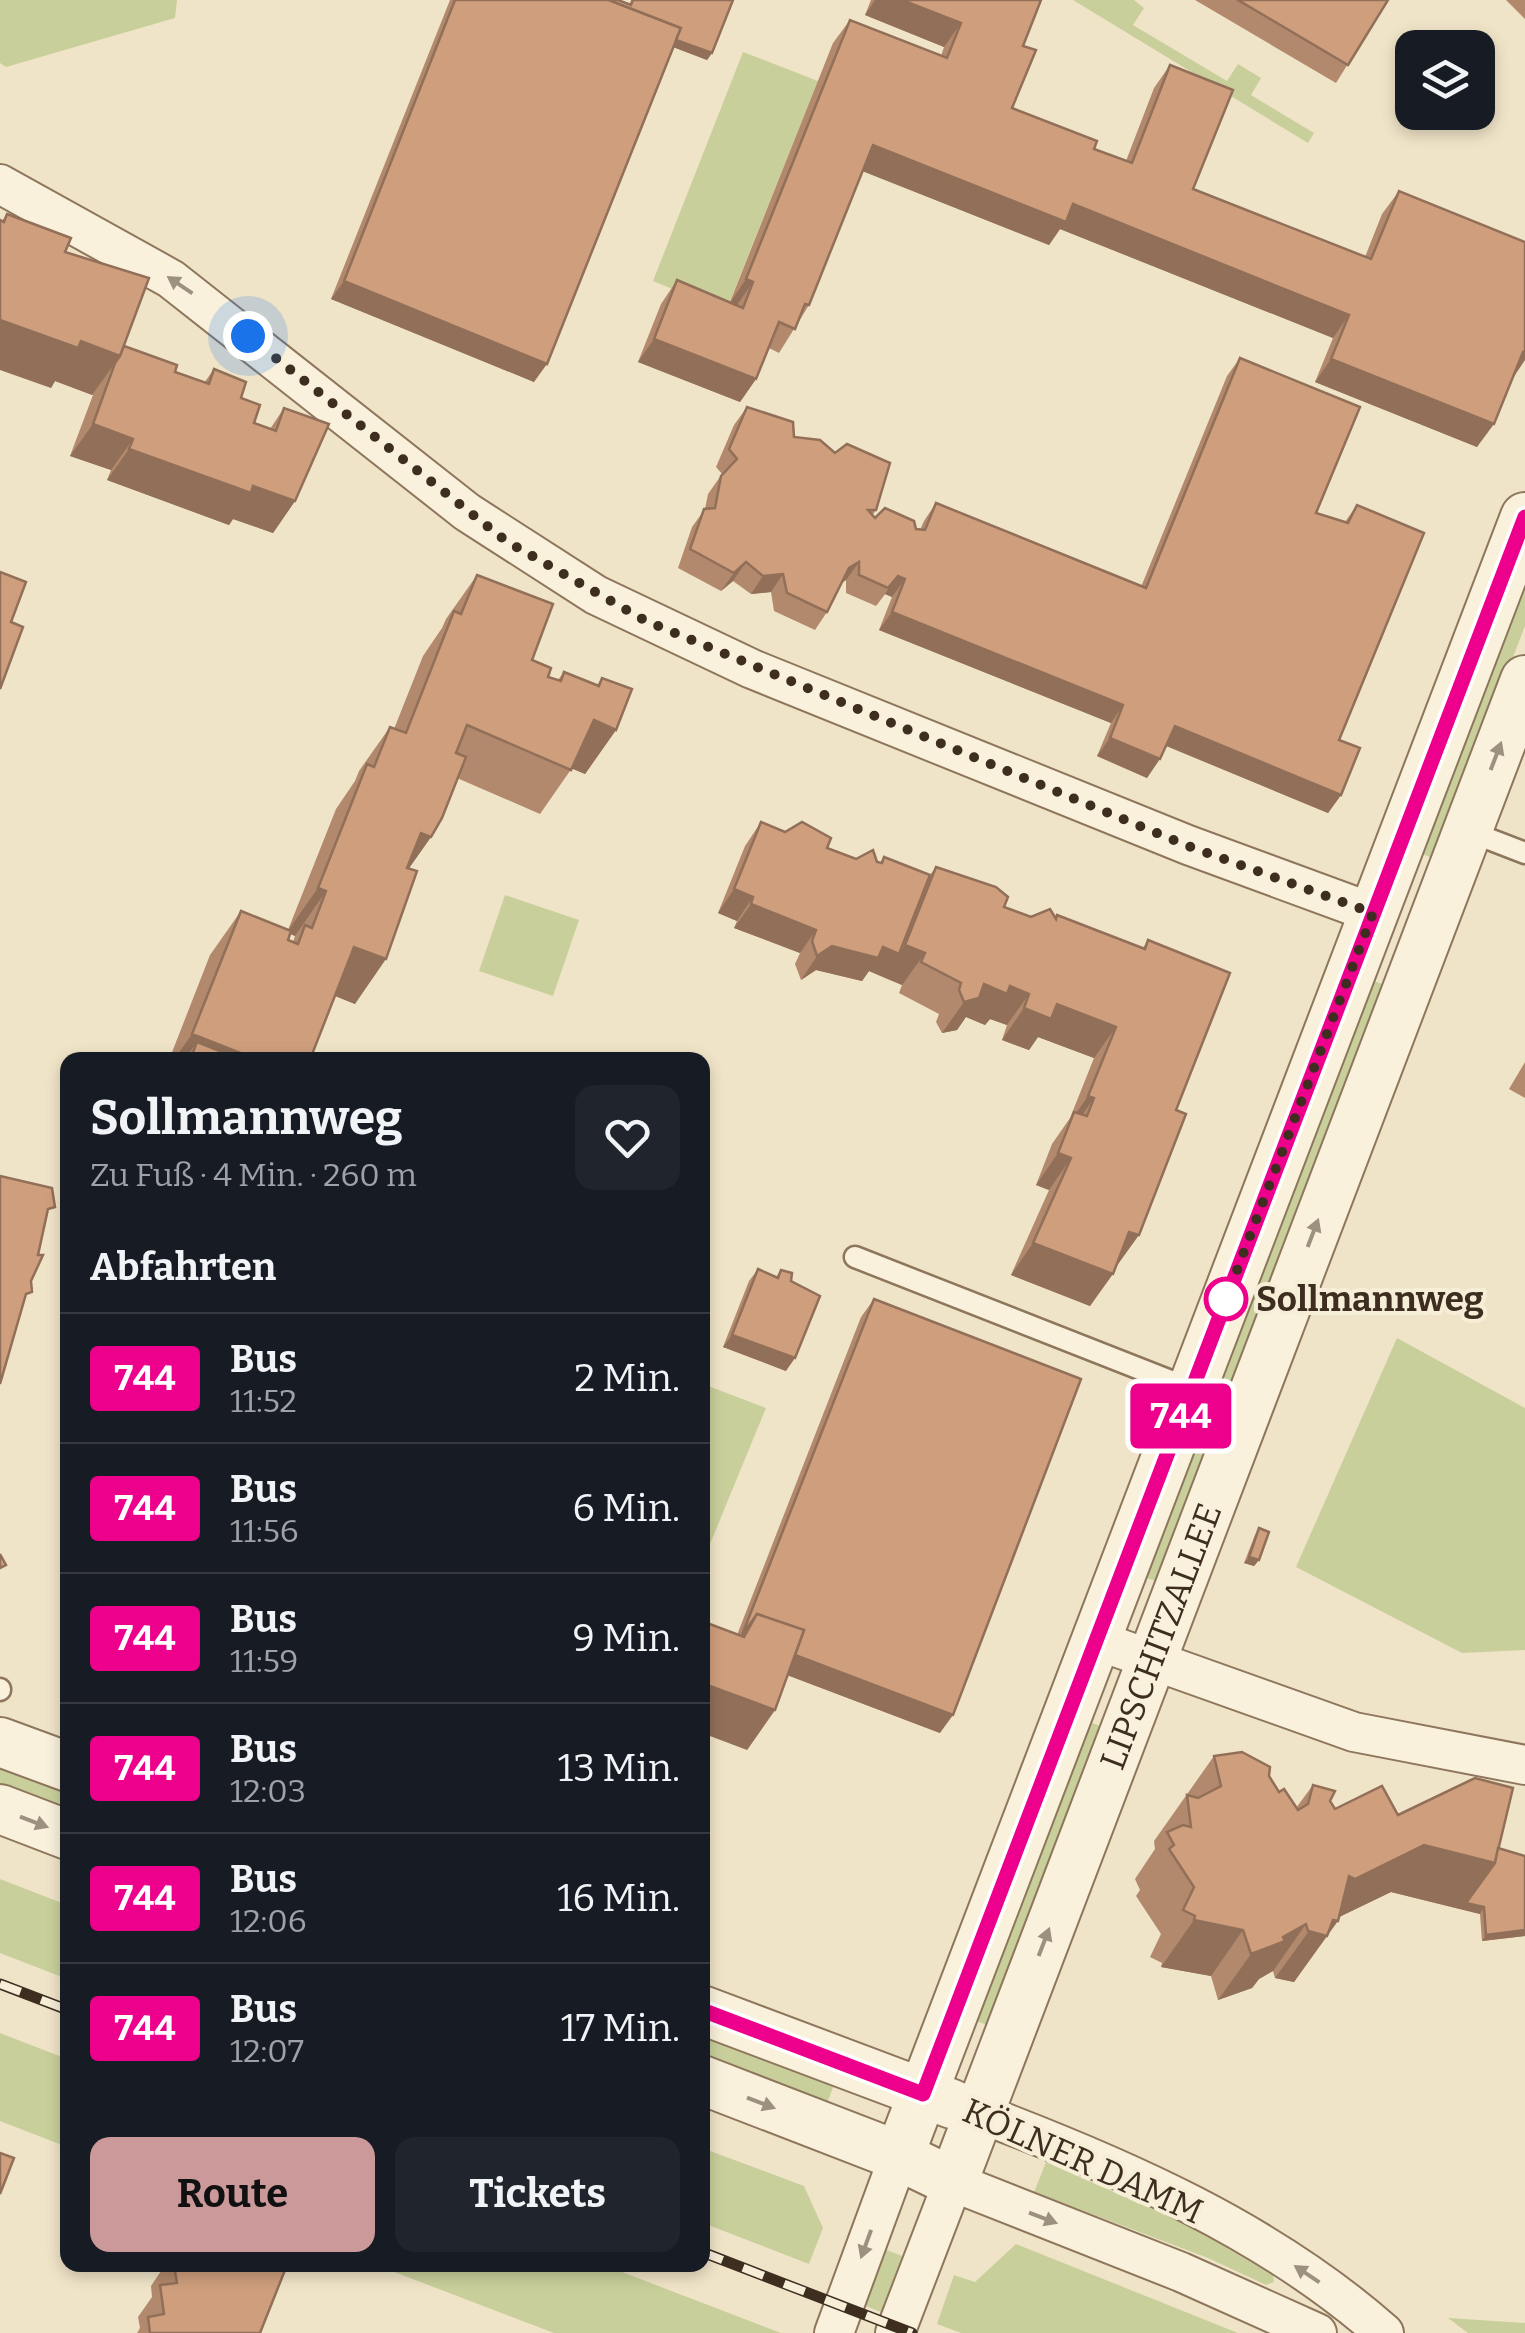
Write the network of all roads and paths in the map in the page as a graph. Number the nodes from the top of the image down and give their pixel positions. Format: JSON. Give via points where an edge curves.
{"nodes":[{"id":1,"x":0,"y":184,"type":"edge"},
{"id":2,"x":1525,"y":518,"type":"edge"},
{"id":3,"x":1525,"y":680,"type":"edge"},
{"id":4,"x":1468,"y":831,"type":"junction"},
{"id":5,"x":1525,"y":853,"type":"edge"},
{"id":6,"x":1373,"y":913,"type":"junction"},
{"id":7,"x":1428,"y":934,"type":"junction"},
{"id":8,"x":855,"y":1257,"type":"dead end"},
{"id":9,"x":1192,"y":1389,"type":"junction"},
{"id":10,"x":1096,"y":1640,"type":"junction"},
{"id":11,"x":1150,"y":1661,"type":"junction"},
{"id":12,"x":0,"y":1742,"type":"edge"},
{"id":13,"x":60,"y":1765,"type":"edge"},
{"id":14,"x":1525,"y":1765,"type":"edge"},
{"id":15,"x":0,"y":1809,"type":"edge"},
{"id":16,"x":60,"y":1832,"type":"edge"},
{"id":17,"x":710,"y":2013,"type":"edge"},
{"id":18,"x":710,"y":2083,"type":"edge"},
{"id":19,"x":923,"y":2094,"type":"junction"},
{"id":20,"x":979,"y":2113,"type":"junction"},
{"id":21,"x":899,"y":2156,"type":"junction"},
{"id":22,"x":953,"y":2182,"type":"junction"},
{"id":23,"x":834,"y":2333,"type":"edge"},
{"id":24,"x":895,"y":2333,"type":"edge"},
{"id":25,"x":1317,"y":2333,"type":"edge"},
{"id":26,"x":1384,"y":2333,"type":"edge"}],
"edges":[{"from":6,"to":1,"type":"street","one_way":true,"via":[[1188,846],[752,669],[596,595],[466,512],[172,279]]},
{"from":2,"to":6,"type":"street","name":"LIPSCHITZALLEE"},
{"from":4,"to":3,"type":"street","name":"LIPSCHITZALLEE","one_way":true},
{"from":4,"to":5,"type":"lane"},
{"from":4,"to":7,"type":"street","name":"LIPSCHITZALLEE"},
{"from":6,"to":7,"type":"street"},
{"from":6,"to":9,"type":"street","name":"LIPSCHITZALLEE"},
{"from":11,"to":7,"type":"street","name":"LIPSCHITZALLEE","one_way":true},
{"from":8,"to":9,"type":"lane"},
{"from":9,"to":10,"type":"street","name":"LIPSCHITZALLEE"},
{"from":10,"to":11,"type":"street"},
{"from":10,"to":19,"type":"street","name":"LIPSCHITZALLEE"},
{"from":11,"to":14,"type":"street","via":[[1354,1732]]},
{"from":20,"to":11,"type":"street","name":"LIPSCHITZALLEE","one_way":true},
{"from":12,"to":13,"type":"street"},
{"from":15,"to":16,"type":"street","one_way":true},
{"from":17,"to":19,"type":"street","name":"KÖLNER DAMM"},
{"from":18,"to":21,"type":"street","name":"KÖLNER DAMM","one_way":true},
{"from":19,"to":20,"type":"street","name":"KÖLNER DAMM"},
{"from":19,"to":21,"type":"street","name":"LIPSCHITZALLEE"},
{"from":20,"to":22,"type":"street","name":"LIPSCHITZALLEE"},
{"from":26,"to":20,"type":"street","name":"KÖLNER DAMM","one_way":true,"via":[[1283,2258],[1193,2206]]},
{"from":21,"to":22,"type":"street","name":"KÖLNER DAMM"},
{"from":21,"to":23,"type":"street","one_way":true},
{"from":22,"to":24,"type":"street"},
{"from":22,"to":25,"type":"street","name":"KÖLNER DAMM","one_way":true}]}
